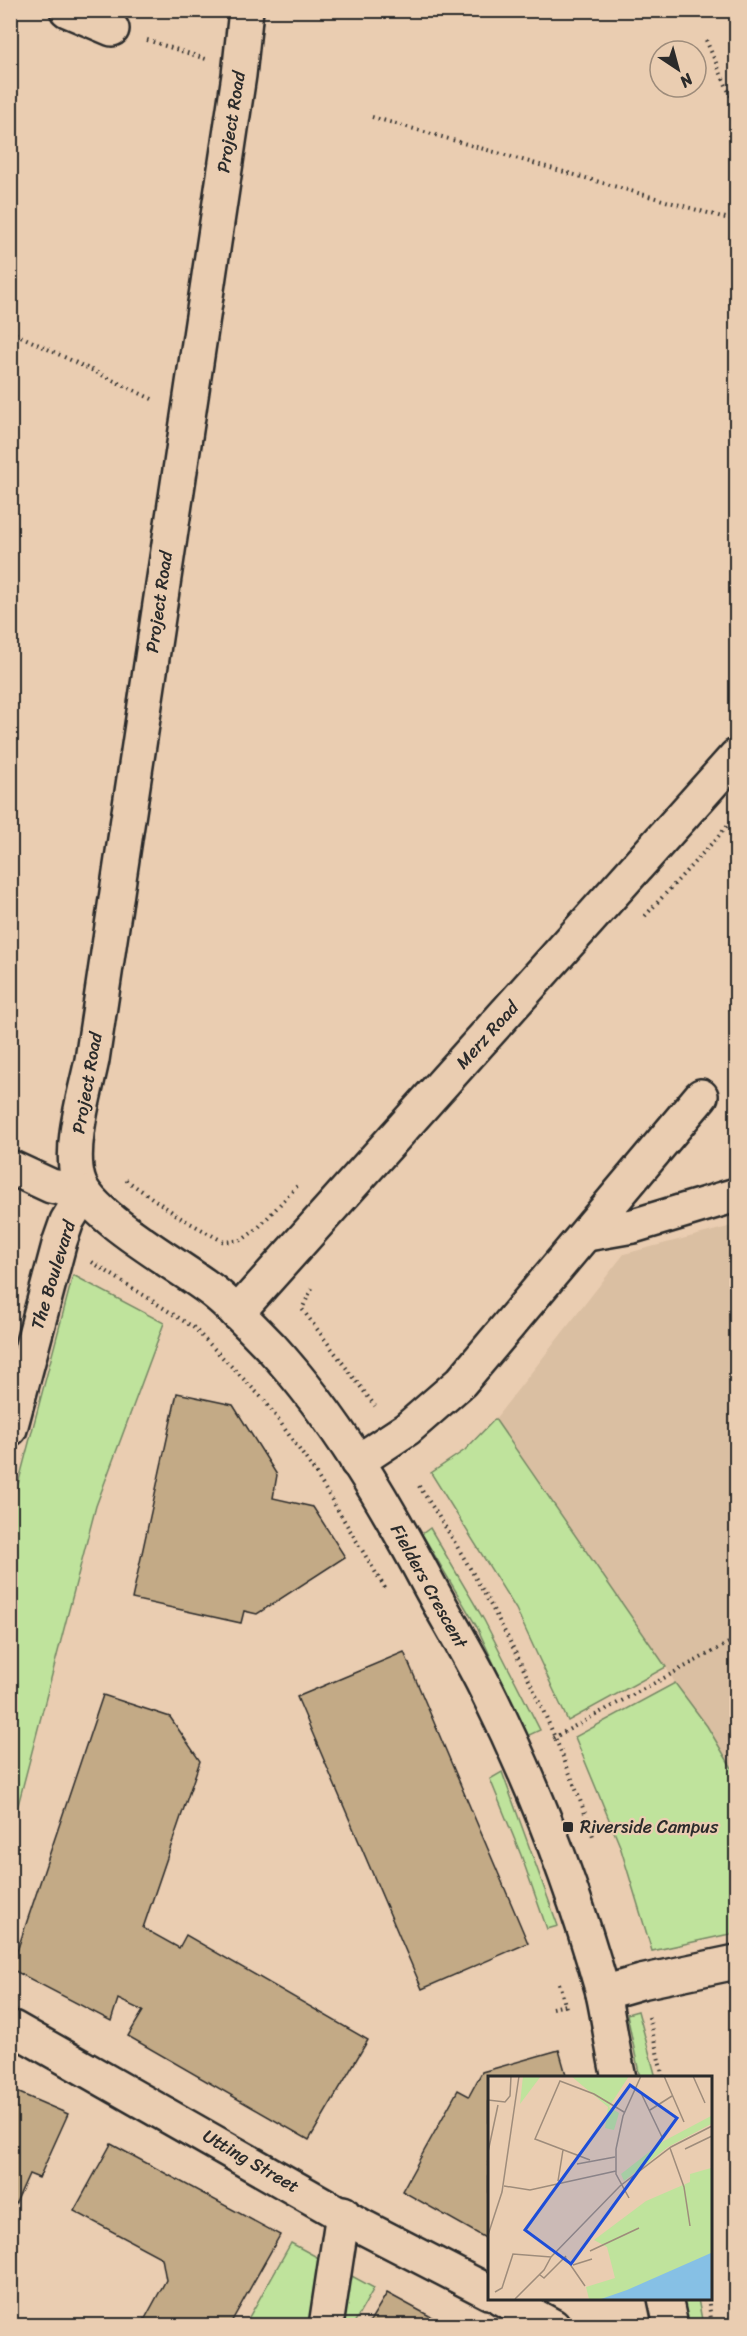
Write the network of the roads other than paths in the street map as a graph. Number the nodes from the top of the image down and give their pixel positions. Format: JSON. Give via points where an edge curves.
{"nodes":[{"id":1,"x":67,"y":10,"type":"edge"},
{"id":2,"x":246,"y":10,"type":"edge"},
{"id":3,"x":112,"y":28,"type":"edge"},
{"id":4,"x":736,"y":756,"type":"edge"},
{"id":5,"x":701,"y":1096,"type":"dead end"},
{"id":6,"x":10,"y":1167,"type":"edge"},
{"id":7,"x":84,"y":1193,"type":"junction"},
{"id":8,"x":736,"y":1195,"type":"edge"},
{"id":9,"x":586,"y":1234,"type":"junction"},
{"id":10,"x":237,"y":1313,"type":"junction"},
{"id":11,"x":10,"y":1430,"type":"edge"},
{"id":12,"x":357,"y":1462,"type":"junction"},
{"id":13,"x":735,"y":1967,"type":"edge"},
{"id":14,"x":603,"y":1993,"type":"junction"},
{"id":15,"x":13,"y":2028,"type":"dead end"},
{"id":16,"x":619,"y":2076,"type":"edge"},
{"id":17,"x":343,"y":2214,"type":"junction"},
{"id":18,"x":488,"y":2291,"type":"edge"},
{"id":19,"x":505,"y":2300,"type":"edge"},
{"id":20,"x":666,"y":2300,"type":"edge"},
{"id":21,"x":327,"y":2325,"type":"edge"},
{"id":22,"x":553,"y":2325,"type":"edge"},
{"id":23,"x":671,"y":2325,"type":"edge"}],
"edges":[{"from":1,"to":3,"type":"street"},
{"from":2,"to":7,"type":"street","name":"Project Road","via":[[92,1060],[77,1140],[78,1179]]},
{"from":4,"to":10,"type":"street","name":"Merz Road"},
{"from":5,"to":9,"type":"street"},
{"from":6,"to":7,"type":"street","via":[[51,1186]]},
{"from":7,"to":10,"type":"street","name":"Fielders Crescent","via":[[103,1213]]},
{"from":7,"to":11,"type":"street","name":"The Boulevard","via":[[60,1241]]},
{"from":8,"to":9,"type":"street","via":[[633,1226]]},
{"from":9,"to":12,"type":"street","via":[[461,1382],[406,1429]]},
{"from":10,"to":12,"type":"street","name":"Fielders Crescent","via":[[316,1400]]},
{"from":12,"to":14,"type":"street","name":"Fielders Crescent","via":[[409,1548],[490,1698],[558,1853]]},
{"from":13,"to":14,"type":"street"},
{"from":14,"to":16,"type":"street","name":"Fielders Crescent"},
{"from":15,"to":17,"type":"street","name":"Utting Street"},
{"from":17,"to":18,"type":"street","name":"Utting Street"},
{"from":17,"to":21,"type":"street"},
{"from":19,"to":22,"type":"street"},
{"from":20,"to":23,"type":"street"}]}
